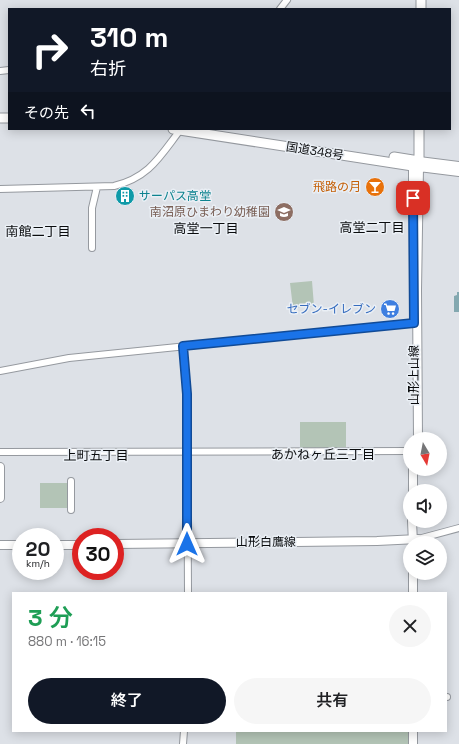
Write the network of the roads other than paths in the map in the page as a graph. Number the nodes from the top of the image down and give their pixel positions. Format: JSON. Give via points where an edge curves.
{"nodes":[{"id":1,"x":287,"y":0,"type":"edge"},
{"id":2,"x":281,"y":8,"type":"edge"},
{"id":3,"x":177,"y":130,"type":"edge"},
{"id":4,"x":185,"y":130,"type":"edge"},
{"id":5,"x":205,"y":130,"type":"edge"},
{"id":6,"x":414,"y":130,"type":"edge"},
{"id":7,"x":419,"y":130,"type":"edge"},
{"id":8,"x":416,"y":164,"type":"junction"},
{"id":9,"x":459,"y":166,"type":"edge"},
{"id":10,"x":459,"y":172,"type":"edge"},
{"id":11,"x":97,"y":187,"type":"junction"},
{"id":12,"x":0,"y":188,"type":"edge"},
{"id":13,"x":92,"y":248,"type":"dead end"},
{"id":14,"x":414,"y":323,"type":"junction"},
{"id":15,"x":183,"y":346,"type":"junction"},
{"id":16,"x":0,"y":371,"type":"edge"},
{"id":17,"x":414,"y":432,"type":"edge"},
{"id":18,"x":418,"y":432,"type":"edge"},
{"id":19,"x":403,"y":451,"type":"edge"},
{"id":20,"x":0,"y":452,"type":"edge"},
{"id":21,"x":187,"y":452,"type":"junction"},
{"id":22,"x":0,"y":467,"type":"edge"},
{"id":23,"x":71,"y":481,"type":"dead end"},
{"id":24,"x":0,"y":498,"type":"edge"},
{"id":25,"x":72,"y":510,"type":"dead end"},
{"id":26,"x":459,"y":528,"type":"edge"},
{"id":27,"x":432,"y":536,"type":"edge"},
{"id":28,"x":403,"y":541,"type":"edge"},
{"id":29,"x":124,"y":544,"type":"edge"},
{"id":30,"x":187,"y":544,"type":"junction"},
{"id":31,"x":0,"y":545,"type":"edge"},
{"id":32,"x":12,"y":545,"type":"edge"},
{"id":33,"x":413,"y":580,"type":"edge"},
{"id":34,"x":418,"y":580,"type":"edge"},
{"id":35,"x":188,"y":592,"type":"edge"},
{"id":36,"x":413,"y":592,"type":"edge"},
{"id":37,"x":418,"y":592,"type":"edge"},
{"id":38,"x":184,"y":732,"type":"edge"},
{"id":39,"x":413,"y":732,"type":"edge"},
{"id":40,"x":418,"y":732,"type":"edge"},
{"id":41,"x":183,"y":744,"type":"edge"},
{"id":42,"x":413,"y":744,"type":"edge"},
{"id":43,"x":418,"y":744,"type":"edge"}],
"edges":[{"from":1,"to":2,"type":"street"},
{"from":3,"to":11,"type":"street","via":[[158,160],[141,175],[120,185]]},
{"from":4,"to":8,"type":"highway","name":"国道348号"},
{"from":5,"to":8,"type":"highway","name":"国道348号"},
{"from":6,"to":8,"type":"highway"},
{"from":7,"to":8,"type":"highway"},
{"from":8,"to":9,"type":"main road"},
{"from":8,"to":10,"type":"main road"},
{"from":8,"to":14,"type":"main road","name":"山形上山線"},
{"from":8,"to":18,"type":"main road","name":"山形上山線"},
{"from":11,"to":12,"type":"street"},
{"from":11,"to":13,"type":"street","via":[[92,208]]},
{"from":14,"to":15,"type":"street"},
{"from":14,"to":17,"type":"main road","name":"山形上山線"},
{"from":15,"to":16,"type":"street","via":[[69,358]]},
{"from":15,"to":21,"type":"street","via":[[187,394]]},
{"from":19,"to":21,"type":"street"},
{"from":20,"to":21,"type":"street"},
{"from":21,"to":30,"type":"street"},
{"from":22,"to":24,"type":"main road"},
{"from":23,"to":25,"type":"street"},
{"from":26,"to":27,"type":"street"},
{"from":28,"to":30,"type":"main road","name":"山形白鷹線"},
{"from":29,"to":30,"type":"main road","name":"山形白鷹線"},
{"from":30,"to":35,"type":"street"},
{"from":31,"to":32,"type":"main road"},
{"from":33,"to":36,"type":"main road"},
{"from":34,"to":37,"type":"main road"},
{"from":38,"to":41,"type":"street"},
{"from":39,"to":42,"type":"main road"},
{"from":40,"to":43,"type":"main road"}]}
